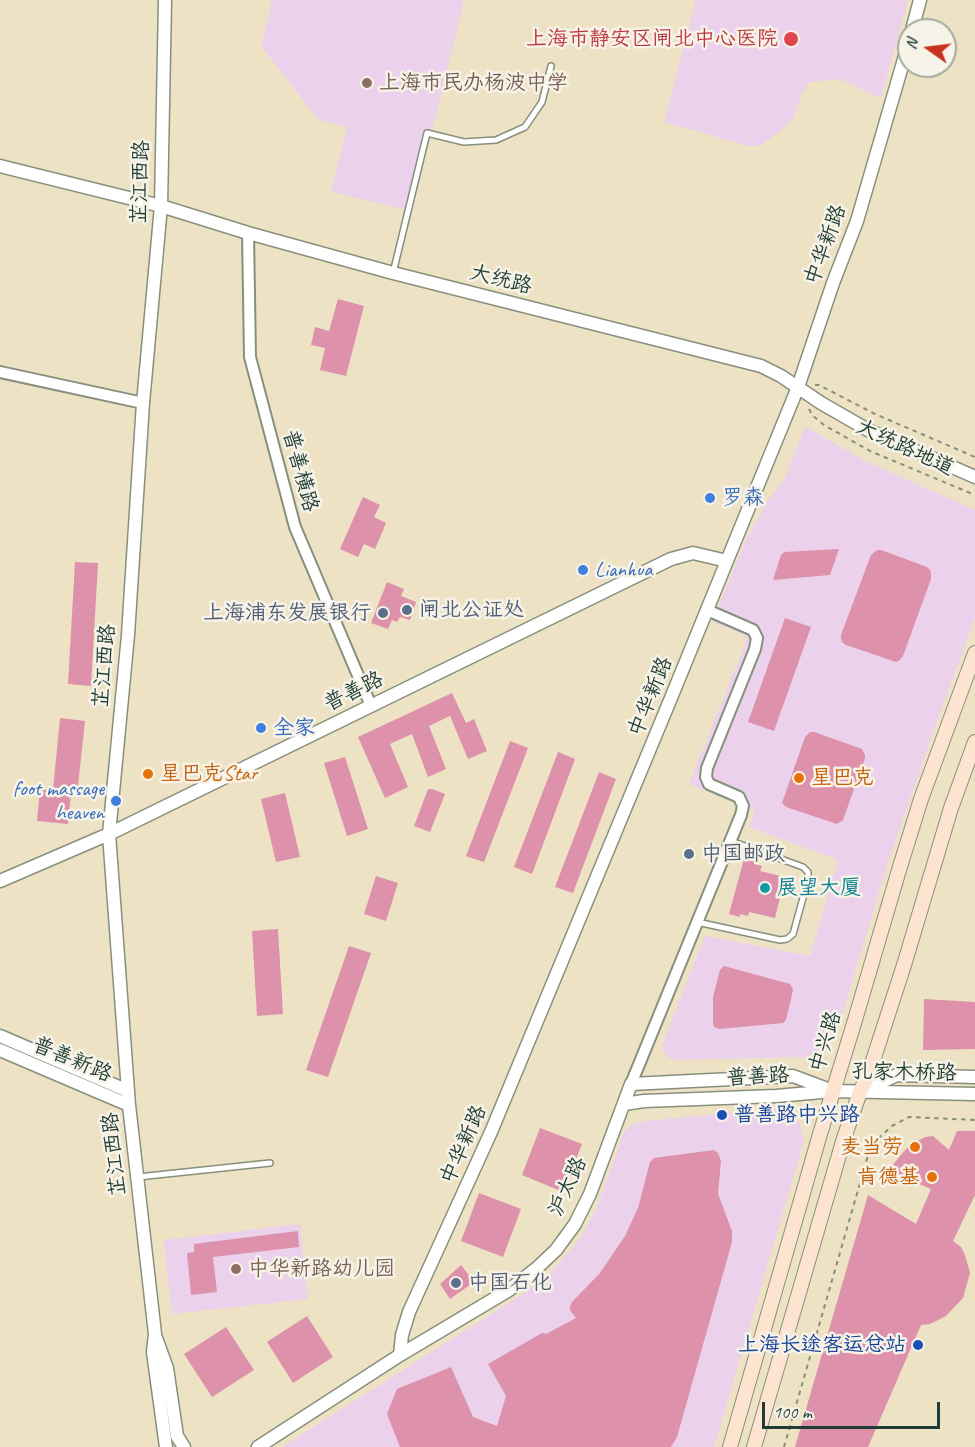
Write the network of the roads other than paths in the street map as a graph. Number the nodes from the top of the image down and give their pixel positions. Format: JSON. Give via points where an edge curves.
{"nodes":[{"id":1,"x":165,"y":0,"type":"edge"},
{"id":2,"x":920,"y":0,"type":"edge"},
{"id":3,"x":915,"y":18,"type":"edge"},
{"id":4,"x":551,"y":66,"type":"dead end"},
{"id":5,"x":899,"y":78,"type":"edge"},
{"id":6,"x":0,"y":166,"type":"edge"},
{"id":7,"x":161,"y":206,"type":"junction"},
{"id":8,"x":248,"y":233,"type":"junction"},
{"id":9,"x":393,"y":273,"type":"junction"},
{"id":10,"x":0,"y":372,"type":"edge"},
{"id":11,"x":798,"y":387,"type":"junction"},
{"id":12,"x":143,"y":403,"type":"junction"},
{"id":13,"x":975,"y":477,"type":"edge"},
{"id":14,"x":727,"y":561,"type":"junction"},
{"id":15,"x":707,"y":610,"type":"junction"},
{"id":16,"x":975,"y":653,"type":"edge"},
{"id":17,"x":371,"y":706,"type":"junction"},
{"id":18,"x":975,"y":742,"type":"edge"},
{"id":19,"x":109,"y":834,"type":"junction"},
{"id":20,"x":731,"y":841,"type":"junction"},
{"id":21,"x":0,"y":881,"type":"edge"},
{"id":22,"x":697,"y":922,"type":"junction"},
{"id":23,"x":0,"y":1036,"type":"edge"},
{"id":24,"x":0,"y":1050,"type":"edge"},
{"id":25,"x":975,"y":1077,"type":"edge"},
{"id":26,"x":631,"y":1084,"type":"junction"},
{"id":27,"x":128,"y":1091,"type":"junction"},
{"id":28,"x":833,"y":1091,"type":"junction"},
{"id":29,"x":860,"y":1092,"type":"junction"},
{"id":30,"x":975,"y":1094,"type":"edge"},
{"id":31,"x":624,"y":1104,"type":"junction"},
{"id":32,"x":129,"y":1106,"type":"junction"},
{"id":33,"x":270,"y":1163,"type":"dead end"},
{"id":34,"x":137,"y":1178,"type":"junction"},
{"id":35,"x":155,"y":1334,"type":"junction"},
{"id":36,"x":400,"y":1355,"type":"junction"},
{"id":37,"x":166,"y":1447,"type":"edge"},
{"id":38,"x":184,"y":1447,"type":"edge"},
{"id":39,"x":258,"y":1447,"type":"edge"},
{"id":40,"x":730,"y":1447,"type":"edge"},
{"id":41,"x":754,"y":1447,"type":"edge"}],
"edges":[{"from":1,"to":7,"type":"street","name":"芷江西路"},
{"from":2,"to":3,"type":"street"},
{"from":4,"to":9,"type":"lane","via":[[542,102],[525,127],[496,140],[464,142],[427,133]]},
{"from":5,"to":11,"type":"street","name":"中华新路","via":[[857,221]]},
{"from":6,"to":7,"type":"street","name":"大统路"},
{"from":7,"to":8,"type":"street","name":"大统路"},
{"from":7,"to":12,"type":"street","name":"芷江西路"},
{"from":8,"to":9,"type":"street","name":"大统路"},
{"from":8,"to":17,"type":"street","name":"普善横路","via":[[250,357],[295,527]]},
{"from":9,"to":11,"type":"street","name":"大统路","via":[[761,366]]},
{"from":10,"to":12,"type":"street"},
{"from":11,"to":13,"type":"street","name":"大统路","via":[[868,430]]},
{"from":11,"to":14,"type":"street","name":"中华新路"},
{"from":12,"to":19,"type":"street","name":"芷江西路","via":[[128,635]]},
{"from":14,"to":15,"type":"street","name":"中华新路"},
{"from":14,"to":17,"type":"street","name":"普善路","via":[[693,553],[671,559]]},
{"from":15,"to":20,"type":"street","name":"沪太路","via":[[753,630],[757,638],[707,768],[709,784],[739,797],[743,806]]},
{"from":15,"to":36,"type":"street","name":"中华新路","via":[[491,1132],[409,1312]]},
{"from":16,"to":28,"type":"main road","name":"中兴路","via":[[918,809]]},
{"from":17,"to":19,"type":"street","name":"普善路"},
{"from":18,"to":29,"type":"main road"},
{"from":19,"to":21,"type":"street","name":"普善路"},
{"from":19,"to":27,"type":"street","name":"芷江西路"},
{"from":20,"to":22,"type":"street","name":"沪太路"},
{"from":20,"to":22,"type":"lane","via":[[808,872],[793,934],[780,940]]},
{"from":22,"to":26,"type":"street","name":"沪太路"},
{"from":23,"to":27,"type":"street","name":"普善新路"},
{"from":24,"to":32,"type":"street","name":"普善新路"},
{"from":25,"to":29,"type":"street","via":[[897,1075]]},
{"from":26,"to":28,"type":"street","name":"普善路","via":[[793,1076]]},
{"from":26,"to":31,"type":"street","name":"沪太路"},
{"from":27,"to":32,"type":"street","name":"芷江西路"},
{"from":28,"to":29,"type":"street","name":"孔家木桥路"},
{"from":28,"to":31,"type":"street","name":"普善路"},
{"from":28,"to":40,"type":"main road","name":"中兴路"},
{"from":29,"to":30,"type":"street","name":"孔家木桥路"},
{"from":29,"to":41,"type":"main road"},
{"from":31,"to":36,"type":"street","name":"沪太路","via":[[590,1194],[556,1250],[509,1290]]},
{"from":32,"to":34,"type":"street","name":"芷江西路"},
{"from":33,"to":34,"type":"lane"},
{"from":34,"to":35,"type":"street","name":"芷江西路"},
{"from":35,"to":37,"type":"street","name":"芷江西路","via":[[153,1352]]},
{"from":35,"to":38,"type":"street","name":"芷江西路","via":[[167,1368],[177,1436]]},
{"from":36,"to":39,"type":"street","name":"沪太路"}]}
